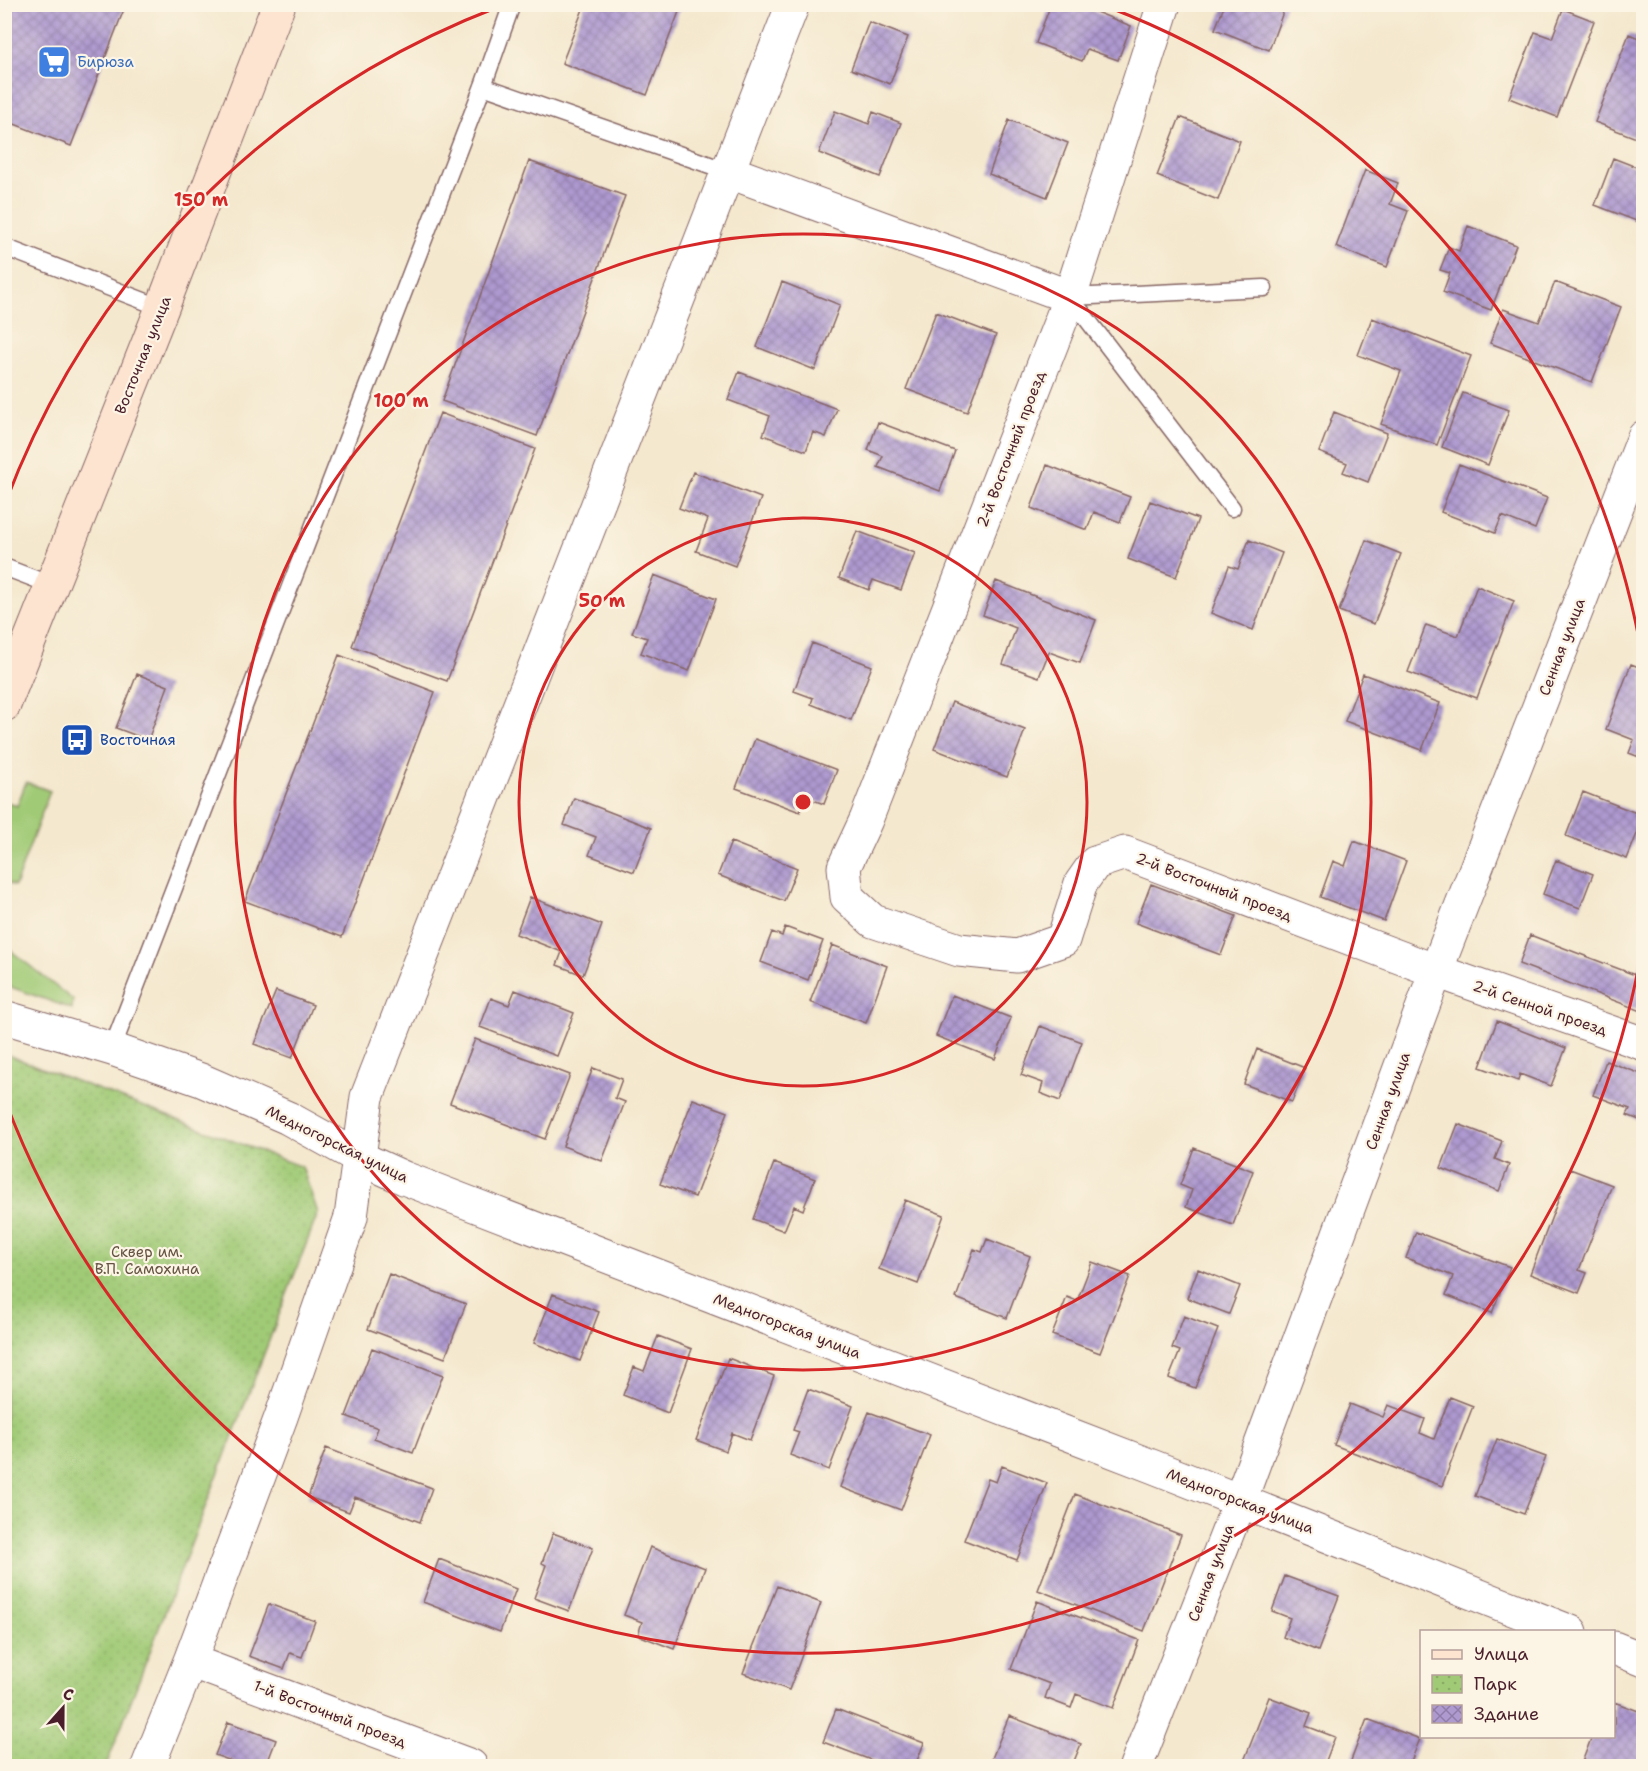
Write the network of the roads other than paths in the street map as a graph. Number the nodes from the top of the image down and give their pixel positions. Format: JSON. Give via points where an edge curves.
{"nodes":[{"id":1,"x":279,"y":4,"type":"edge"},
{"id":2,"x":512,"y":4,"type":"edge"},
{"id":3,"x":793,"y":4,"type":"edge"},
{"id":4,"x":1164,"y":4,"type":"edge"},
{"id":5,"x":483,"y":86,"type":"junction"},
{"id":6,"x":727,"y":171,"type":"junction"},
{"id":7,"x":4,"y":247,"type":"edge"},
{"id":8,"x":1264,"y":288,"type":"dead end"},
{"id":9,"x":1070,"y":297,"type":"junction"},
{"id":10,"x":162,"y":308,"type":"junction"},
{"id":11,"x":1644,"y":437,"type":"edge"},
{"id":12,"x":1232,"y":508,"type":"dead end"},
{"id":13,"x":4,"y":567,"type":"edge"},
{"id":14,"x":51,"y":585,"type":"junction"},
{"id":15,"x":4,"y":705,"type":"edge"},
{"id":16,"x":1436,"y":971,"type":"junction"},
{"id":17,"x":4,"y":1017,"type":"edge"},
{"id":18,"x":1644,"y":1044,"type":"edge"},
{"id":19,"x":112,"y":1049,"type":"junction"},
{"id":20,"x":360,"y":1158,"type":"junction"},
{"id":21,"x":1240,"y":1501,"type":"junction"},
{"id":22,"x":1566,"y":1630,"type":"edge"},
{"id":23,"x":1615,"y":1648,"type":"edge"},
{"id":24,"x":1644,"y":1660,"type":"edge"},
{"id":25,"x":190,"y":1661,"type":"junction"},
{"id":26,"x":148,"y":1767,"type":"edge"},
{"id":27,"x":471,"y":1767,"type":"edge"},
{"id":28,"x":1136,"y":1767,"type":"edge"}],
"edges":[{"from":1,"to":10,"type":"main road","name":"Восточная улица"},
{"from":2,"to":5,"type":"lane"},
{"from":3,"to":6,"type":"street"},
{"from":4,"to":9,"type":"street","name":"2-й Восточный проезд"},
{"from":5,"to":6,"type":"lane"},
{"from":5,"to":19,"type":"lane"},
{"from":6,"to":9,"type":"street"},
{"from":6,"to":20,"type":"street","via":[[367,1097]]},
{"from":7,"to":10,"type":"lane"},
{"from":8,"to":9,"type":"lane"},
{"from":9,"to":12,"type":"lane"},
{"from":9,"to":16,"type":"street","name":"2-й Восточный проезд","via":[[866,820],[844,867],[847,897],[873,921],[959,950],[1017,956],[1063,940],[1081,883],[1095,863],[1125,853]]},
{"from":10,"to":14,"type":"main road","name":"Восточная улица"},
{"from":11,"to":16,"type":"street","name":"Сенная улица"},
{"from":13,"to":14,"type":"lane"},
{"from":14,"to":15,"type":"main road","name":"Восточная улица"},
{"from":16,"to":18,"type":"street","name":"2-й Сенной проезд"},
{"from":16,"to":21,"type":"street","name":"Сенная улица"},
{"from":17,"to":19,"type":"street","name":"Медногорская улица"},
{"from":19,"to":20,"type":"street","name":"Медногорская улица","via":[[201,1080],[288,1118]]},
{"from":20,"to":21,"type":"street","name":"Медногорская улица"},
{"from":20,"to":25,"type":"street","via":[[351,1217]]},
{"from":21,"to":22,"type":"street","name":"Медногорская улица"},
{"from":21,"to":28,"type":"street","name":"Сенная улица"},
{"from":23,"to":24,"type":"street"},
{"from":25,"to":26,"type":"street"},
{"from":25,"to":27,"type":"street","name":"1-й Восточный проезд"}]}
